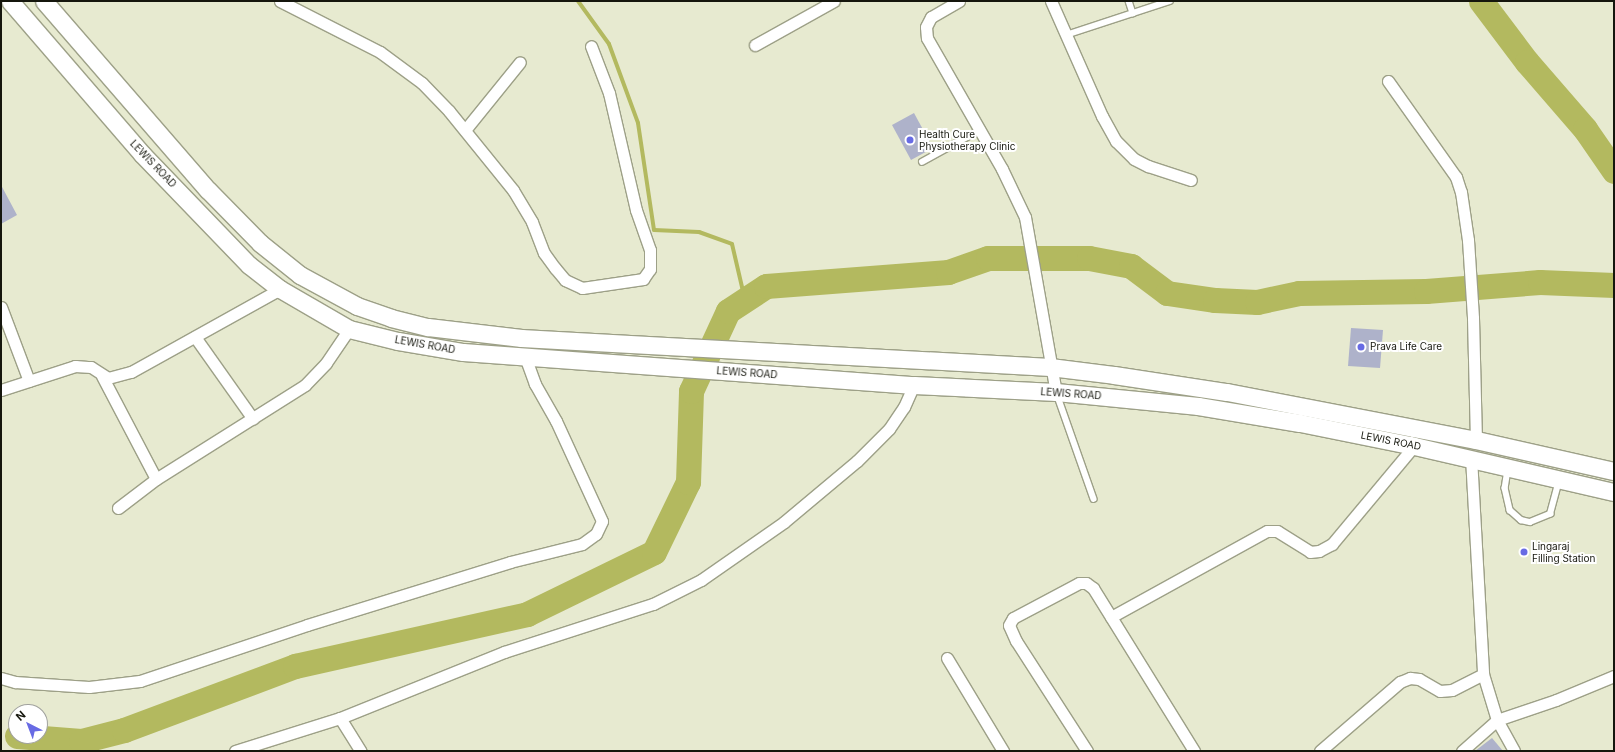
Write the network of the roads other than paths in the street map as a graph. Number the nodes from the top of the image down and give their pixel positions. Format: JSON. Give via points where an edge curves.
{"nodes":[{"id":1,"x":10,"y":1,"type":"edge"},
{"id":2,"x":44,"y":1,"type":"edge"},
{"id":3,"x":280,"y":1,"type":"edge"},
{"id":4,"x":834,"y":1,"type":"edge"},
{"id":5,"x":959,"y":1,"type":"edge"},
{"id":6,"x":1051,"y":1,"type":"edge"},
{"id":7,"x":1129,"y":1,"type":"edge"},
{"id":8,"x":1170,"y":1,"type":"edge"},
{"id":9,"x":1133,"y":13,"type":"junction"},
{"id":10,"x":1066,"y":35,"type":"junction"},
{"id":11,"x":754,"y":45,"type":"dead end"},
{"id":12,"x":591,"y":46,"type":"dead end"},
{"id":13,"x":520,"y":62,"type":"dead end"},
{"id":14,"x":1388,"y":81,"type":"dead end"},
{"id":15,"x":464,"y":130,"type":"junction"},
{"id":16,"x":980,"y":130,"type":"junction"},
{"id":17,"x":922,"y":162,"type":"dead end"},
{"id":18,"x":1191,"y":180,"type":"dead end"},
{"id":19,"x":315,"y":283,"type":"junction"},
{"id":20,"x":280,"y":289,"type":"junction"},
{"id":21,"x":302,"y":303,"type":"junction"},
{"id":22,"x":1,"y":307,"type":"edge"},
{"id":23,"x":349,"y":330,"type":"junction"},
{"id":24,"x":195,"y":337,"type":"junction"},
{"id":25,"x":525,"y":356,"type":"junction"},
{"id":26,"x":1050,"y":367,"type":"junction"},
{"id":27,"x":102,"y":376,"type":"junction"},
{"id":28,"x":29,"y":381,"type":"junction"},
{"id":29,"x":914,"y":385,"type":"junction"},
{"id":30,"x":1,"y":390,"type":"edge"},
{"id":31,"x":1056,"y":392,"type":"junction"},
{"id":32,"x":252,"y":420,"type":"junction"},
{"id":33,"x":1476,"y":440,"type":"junction"},
{"id":34,"x":1414,"y":446,"type":"junction"},
{"id":35,"x":1471,"y":457,"type":"junction"},
{"id":36,"x":1508,"y":466,"type":"junction"},
{"id":37,"x":1595,"y":467,"type":"junction"},
{"id":38,"x":1614,"y":471,"type":"edge"},
{"id":39,"x":156,"y":479,"type":"junction"},
{"id":40,"x":1559,"y":479,"type":"junction"},
{"id":41,"x":1591,"y":486,"type":"junction"},
{"id":42,"x":1614,"y":492,"type":"edge"},
{"id":43,"x":1094,"y":499,"type":"dead end"},
{"id":44,"x":118,"y":508,"type":"dead end"},
{"id":45,"x":1111,"y":618,"type":"junction"},
{"id":46,"x":947,"y":658,"type":"dead end"},
{"id":47,"x":1483,"y":674,"type":"junction"},
{"id":48,"x":1614,"y":676,"type":"edge"},
{"id":49,"x":1,"y":678,"type":"edge"},
{"id":50,"x":340,"y":718,"type":"junction"},
{"id":51,"x":1497,"y":720,"type":"junction"},
{"id":52,"x":235,"y":751,"type":"edge"},
{"id":53,"x":360,"y":751,"type":"edge"},
{"id":54,"x":1003,"y":751,"type":"edge"},
{"id":55,"x":1087,"y":751,"type":"edge"},
{"id":56,"x":1194,"y":751,"type":"edge"},
{"id":57,"x":1320,"y":751,"type":"edge"},
{"id":58,"x":1462,"y":751,"type":"edge"},
{"id":59,"x":1514,"y":751,"type":"edge"}],
"edges":[{"from":1,"to":20,"type":"main road","name":"LEWIS ROAD","via":[[142,154],[249,265]]},
{"from":2,"to":19,"type":"main road","name":"LEWIS ROAD","via":[[237,220],[280,260]]},
{"from":3,"to":15,"type":"street","via":[[380,52],[422,82]]},
{"from":4,"to":11,"type":"street"},
{"from":5,"to":16,"type":"street","via":[[931,17],[926,27],[927,38]]},
{"from":6,"to":10,"type":"street"},
{"from":7,"to":9,"type":"lane"},
{"from":8,"to":9,"type":"lane"},
{"from":9,"to":10,"type":"lane"},
{"from":10,"to":18,"type":"street","via":[[1102,116],[1124,150],[1148,166]]},
{"from":12,"to":15,"type":"street","via":[[609,93],[636,210],[650,250],[650,269],[643,279],[582,288],[566,280],[544,253],[532,222],[513,190]]},
{"from":13,"to":15,"type":"street"},
{"from":14,"to":33,"type":"street","via":[[1456,178],[1461,192],[1468,240],[1473,318]]},
{"from":16,"to":17,"type":"lane"},
{"from":16,"to":26,"type":"street","via":[[1025,217],[1040,294]]},
{"from":19,"to":21,"type":"main road"},
{"from":19,"to":26,"type":"main road","name":"LEWIS ROAD","via":[[358,306],[413,323],[469,332],[551,339]]},
{"from":20,"to":21,"type":"main road","name":"LEWIS ROAD"},
{"from":20,"to":24,"type":"street"},
{"from":21,"to":23,"type":"main road","name":"LEWIS ROAD"},
{"from":22,"to":28,"type":"street"},
{"from":23,"to":25,"type":"main road","name":"LEWIS ROAD","via":[[398,342],[456,351]]},
{"from":23,"to":32,"type":"street","via":[[326,363],[305,385]]},
{"from":24,"to":27,"type":"street","via":[[131,372],[117,377]]},
{"from":24,"to":32,"type":"street"},
{"from":25,"to":29,"type":"main road","name":"LEWIS ROAD"},
{"from":25,"to":49,"type":"street","via":[[535,384],[559,428],[602,521],[596,534],[582,544],[510,562],[344,613],[140,681],[89,687],[15,682]]},
{"from":26,"to":31,"type":"street"},
{"from":26,"to":33,"type":"main road","name":"LEWIS ROAD","via":[[1227,392]]},
{"from":27,"to":28,"type":"street","via":[[91,368],[75,366]]},
{"from":27,"to":39,"type":"street"},
{"from":28,"to":30,"type":"street"},
{"from":29,"to":31,"type":"main road","name":"LEWIS ROAD"},
{"from":29,"to":50,"type":"street","via":[[904,407],[889,429],[857,461],[784,522],[701,580],[653,604],[504,652]]},
{"from":31,"to":34,"type":"main road","name":"LEWIS ROAD","via":[[1198,406]]},
{"from":31,"to":43,"type":"lane"},
{"from":32,"to":39,"type":"street"},
{"from":33,"to":37,"type":"main road","name":"LEWIS ROAD"},
{"from":34,"to":35,"type":"main road","name":"LEWIS ROAD"},
{"from":34,"to":45,"type":"street","via":[[1332,544],[1319,551],[1310,552],[1277,531],[1267,531]]},
{"from":35,"to":36,"type":"main road","name":"LEWIS ROAD"},
{"from":35,"to":47,"type":"street"},
{"from":36,"to":40,"type":"main road","name":"LEWIS ROAD"},
{"from":36,"to":40,"type":"lane","via":[[1505,488],[1510,510],[1521,520],[1530,522],[1550,514]]},
{"from":37,"to":38,"type":"main road","name":"LEWIS ROAD"},
{"from":37,"to":41,"type":"main road"},
{"from":39,"to":44,"type":"street"},
{"from":40,"to":41,"type":"main road","name":"LEWIS ROAD"},
{"from":41,"to":42,"type":"main road","name":"LEWIS ROAD"},
{"from":45,"to":55,"type":"street","via":[[1093,588],[1086,583],[1079,583],[1013,618],[1009,625],[1016,641]]},
{"from":45,"to":56,"type":"street"},
{"from":46,"to":54,"type":"street"},
{"from":47,"to":51,"type":"street"},
{"from":47,"to":57,"type":"street","via":[[1452,690],[1440,692],[1419,679],[1410,678],[1400,682]]},
{"from":48,"to":51,"type":"street","via":[[1556,700]]},
{"from":50,"to":52,"type":"street"},
{"from":50,"to":53,"type":"street"},
{"from":51,"to":58,"type":"street"},
{"from":51,"to":59,"type":"street"}]}
